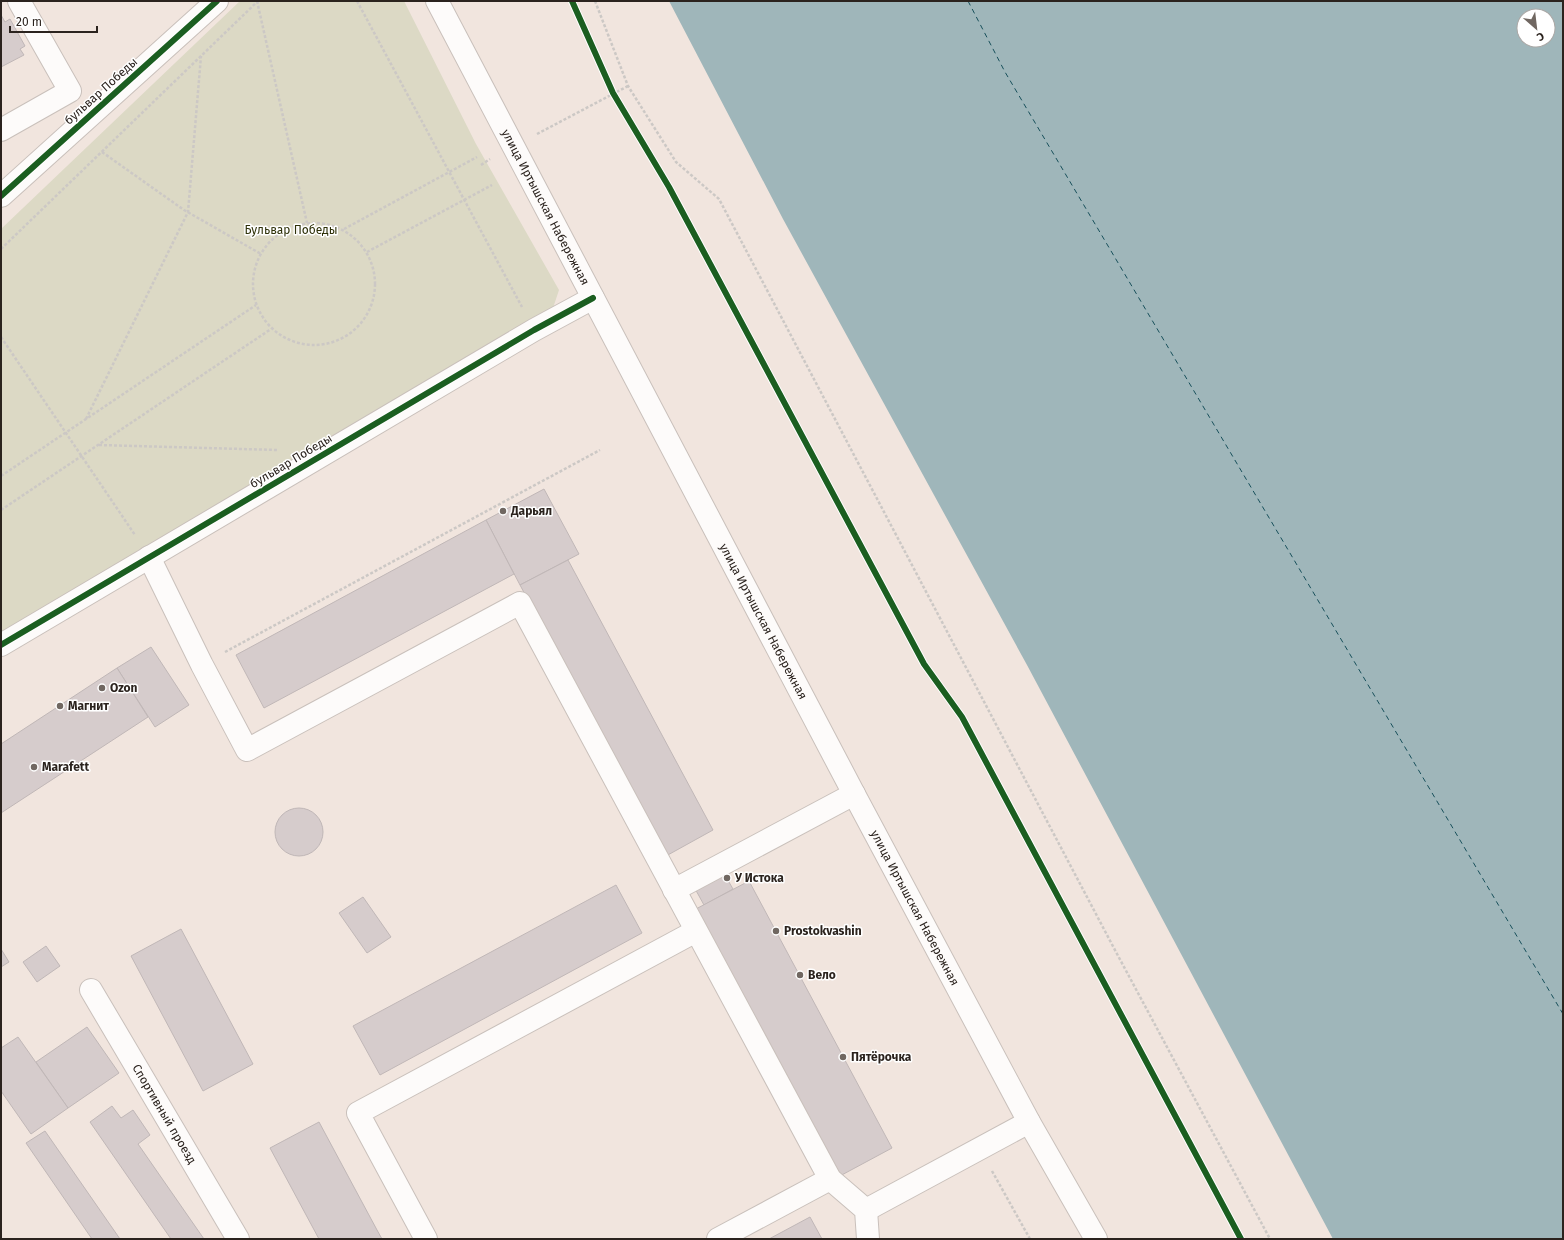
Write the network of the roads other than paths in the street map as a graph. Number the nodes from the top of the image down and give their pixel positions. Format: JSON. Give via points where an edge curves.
{"nodes":[{"id":1,"x":19,"y":1,"type":"edge"},
{"id":2,"x":217,"y":1,"type":"edge"},
{"id":3,"x":437,"y":1,"type":"edge"},
{"id":4,"x":1,"y":130,"type":"edge"},
{"id":5,"x":1,"y":196,"type":"edge"},
{"id":6,"x":593,"y":298,"type":"junction"},
{"id":7,"x":149,"y":557,"type":"junction"},
{"id":8,"x":1,"y":645,"type":"edge"},
{"id":9,"x":854,"y":794,"type":"junction"},
{"id":10,"x":674,"y":890,"type":"junction"},
{"id":11,"x":696,"y":931,"type":"junction"},
{"id":12,"x":91,"y":990,"type":"dead end"},
{"id":13,"x":1029,"y":1122,"type":"junction"},
{"id":14,"x":830,"y":1179,"type":"junction"},
{"id":15,"x":866,"y":1210,"type":"junction"},
{"id":16,"x":238,"y":1239,"type":"edge"},
{"id":17,"x":426,"y":1239,"type":"edge"},
{"id":18,"x":718,"y":1239,"type":"edge"},
{"id":19,"x":868,"y":1239,"type":"edge"},
{"id":20,"x":1096,"y":1239,"type":"edge"}],
"edges":[{"from":1,"to":4,"type":"main road","via":[[70,91]]},
{"from":2,"to":5,"type":"main road","name":"бульвар Победы"},
{"from":3,"to":6,"type":"main road","name":"улица Иртышская Набережная"},
{"from":6,"to":7,"type":"main road","name":"бульвар Победы","via":[[534,330]]},
{"from":6,"to":9,"type":"main road","name":"улица Иртышская Набережная"},
{"from":7,"to":8,"type":"main road","name":"бульвар Победы"},
{"from":7,"to":10,"type":"main road","via":[[247,750],[520,603]]},
{"from":9,"to":10,"type":"main road"},
{"from":9,"to":13,"type":"main road","name":"улица Иртышская Набережная"},
{"from":10,"to":11,"type":"main road"},
{"from":11,"to":14,"type":"main road"},
{"from":11,"to":17,"type":"main road","via":[[358,1113]]},
{"from":12,"to":16,"type":"main road","name":"Спортивный проезд"},
{"from":13,"to":15,"type":"main road"},
{"from":13,"to":20,"type":"main road","name":"улица Иртышская Набережная"},
{"from":14,"to":15,"type":"main road"},
{"from":14,"to":18,"type":"main road"},
{"from":15,"to":19,"type":"main road"}]}
